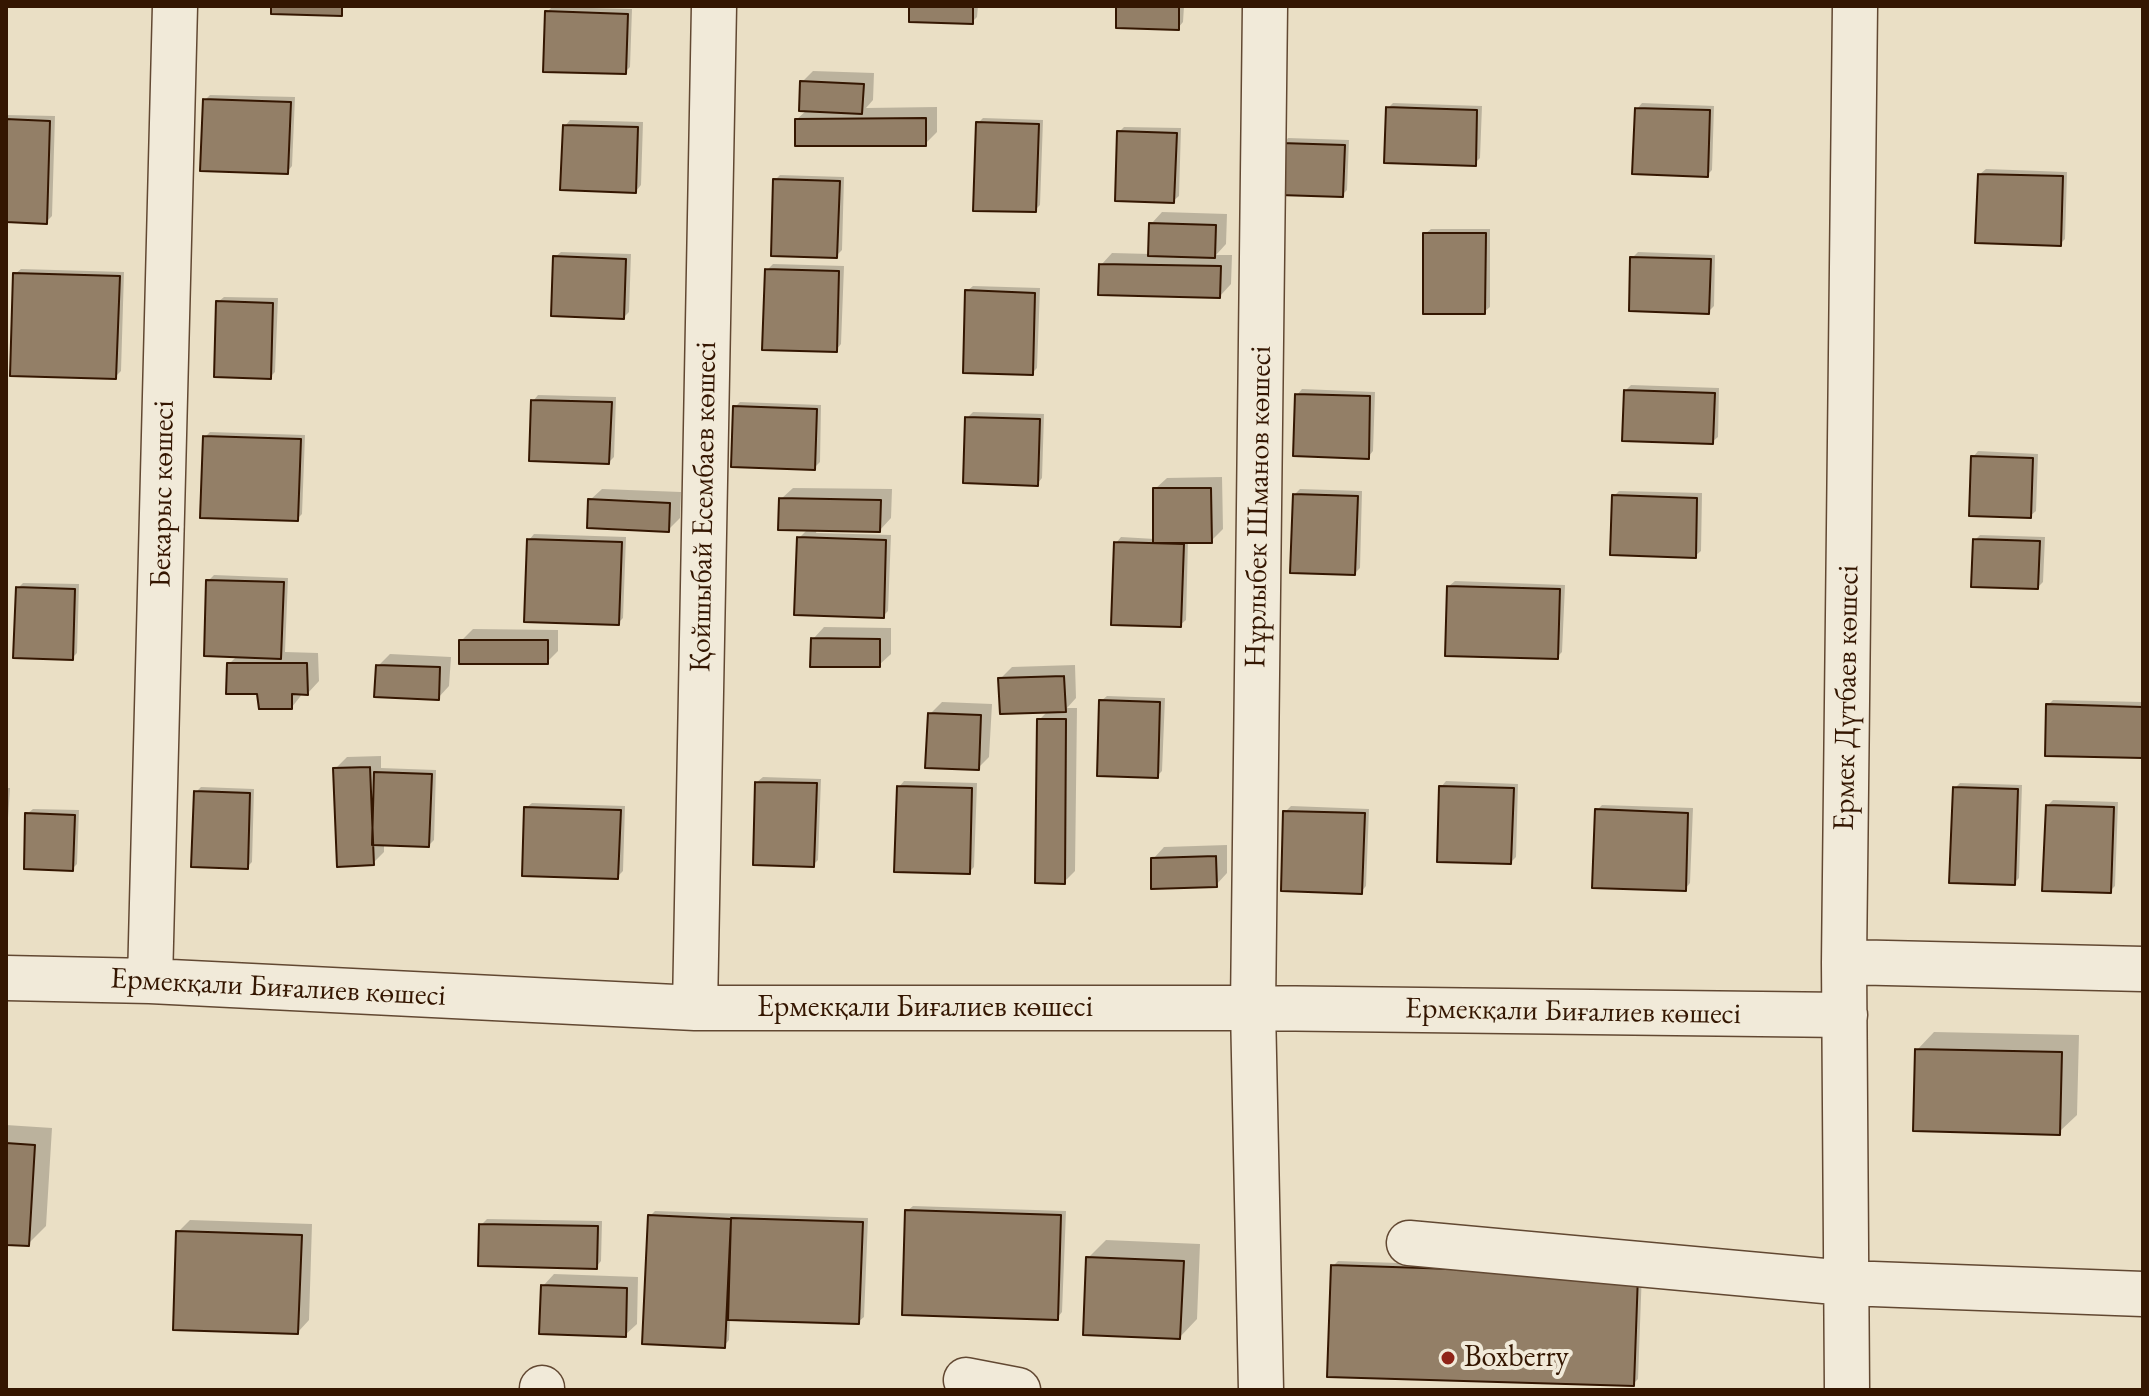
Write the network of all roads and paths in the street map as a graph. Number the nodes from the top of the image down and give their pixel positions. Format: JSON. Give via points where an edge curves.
{"nodes":[{"id":1,"x":175,"y":6,"type":"edge"},
{"id":2,"x":714,"y":6,"type":"edge"},
{"id":3,"x":1265,"y":6,"type":"edge"},
{"id":4,"x":1855,"y":6,"type":"edge"},
{"id":5,"x":1844,"y":962,"type":"junction"},
{"id":6,"x":2143,"y":969,"type":"edge"},
{"id":7,"x":6,"y":978,"type":"edge"},
{"id":8,"x":150,"y":981,"type":"junction"},
{"id":9,"x":695,"y":1008,"type":"junction"},
{"id":10,"x":1253,"y":1008,"type":"junction"},
{"id":11,"x":1845,"y":1015,"type":"junction"},
{"id":12,"x":1409,"y":1243,"type":"dead end"},
{"id":13,"x":1846,"y":1283,"type":"junction"},
{"id":14,"x":2143,"y":1294,"type":"edge"},
{"id":15,"x":966,"y":1380,"type":"dead end"},
{"id":16,"x":1018,"y":1390,"type":"edge"},
{"id":17,"x":1261,"y":1390,"type":"edge"},
{"id":18,"x":1847,"y":1390,"type":"edge"}],
"edges":[{"from":1,"to":8,"type":"street","name":"Бекарыс көшесі"},
{"from":2,"to":9,"type":"street","name":"Қойшыбай Есембаев көшесі"},
{"from":3,"to":10,"type":"street","name":"Нұрлыбек Шманов көшесі"},
{"from":4,"to":5,"type":"street","name":"Ермек Дүтбаев көшесi"},
{"from":5,"to":6,"type":"street"},
{"from":5,"to":11,"type":"street","name":"Ермек Дүтбаев көшесi"},
{"from":7,"to":8,"type":"street","name":"Ермекқали Биғалиев көшесі"},
{"from":8,"to":9,"type":"street","name":"Ермекқали Биғалиев көшесі"},
{"from":9,"to":10,"type":"street","name":"Ермекқали Биғалиев көшесі"},
{"from":10,"to":11,"type":"street","name":"Ермекқали Биғалиев көшесі"},
{"from":10,"to":17,"type":"street","name":"Нұрлыбек Шманов көшесі"},
{"from":11,"to":13,"type":"street","name":"Ермек Дүтбаев көшесi"},
{"from":12,"to":13,"type":"street"},
{"from":13,"to":14,"type":"street"},
{"from":13,"to":18,"type":"street","name":"Ермек Дүтбаев көшесi"},
{"from":15,"to":16,"type":"street"}]}
